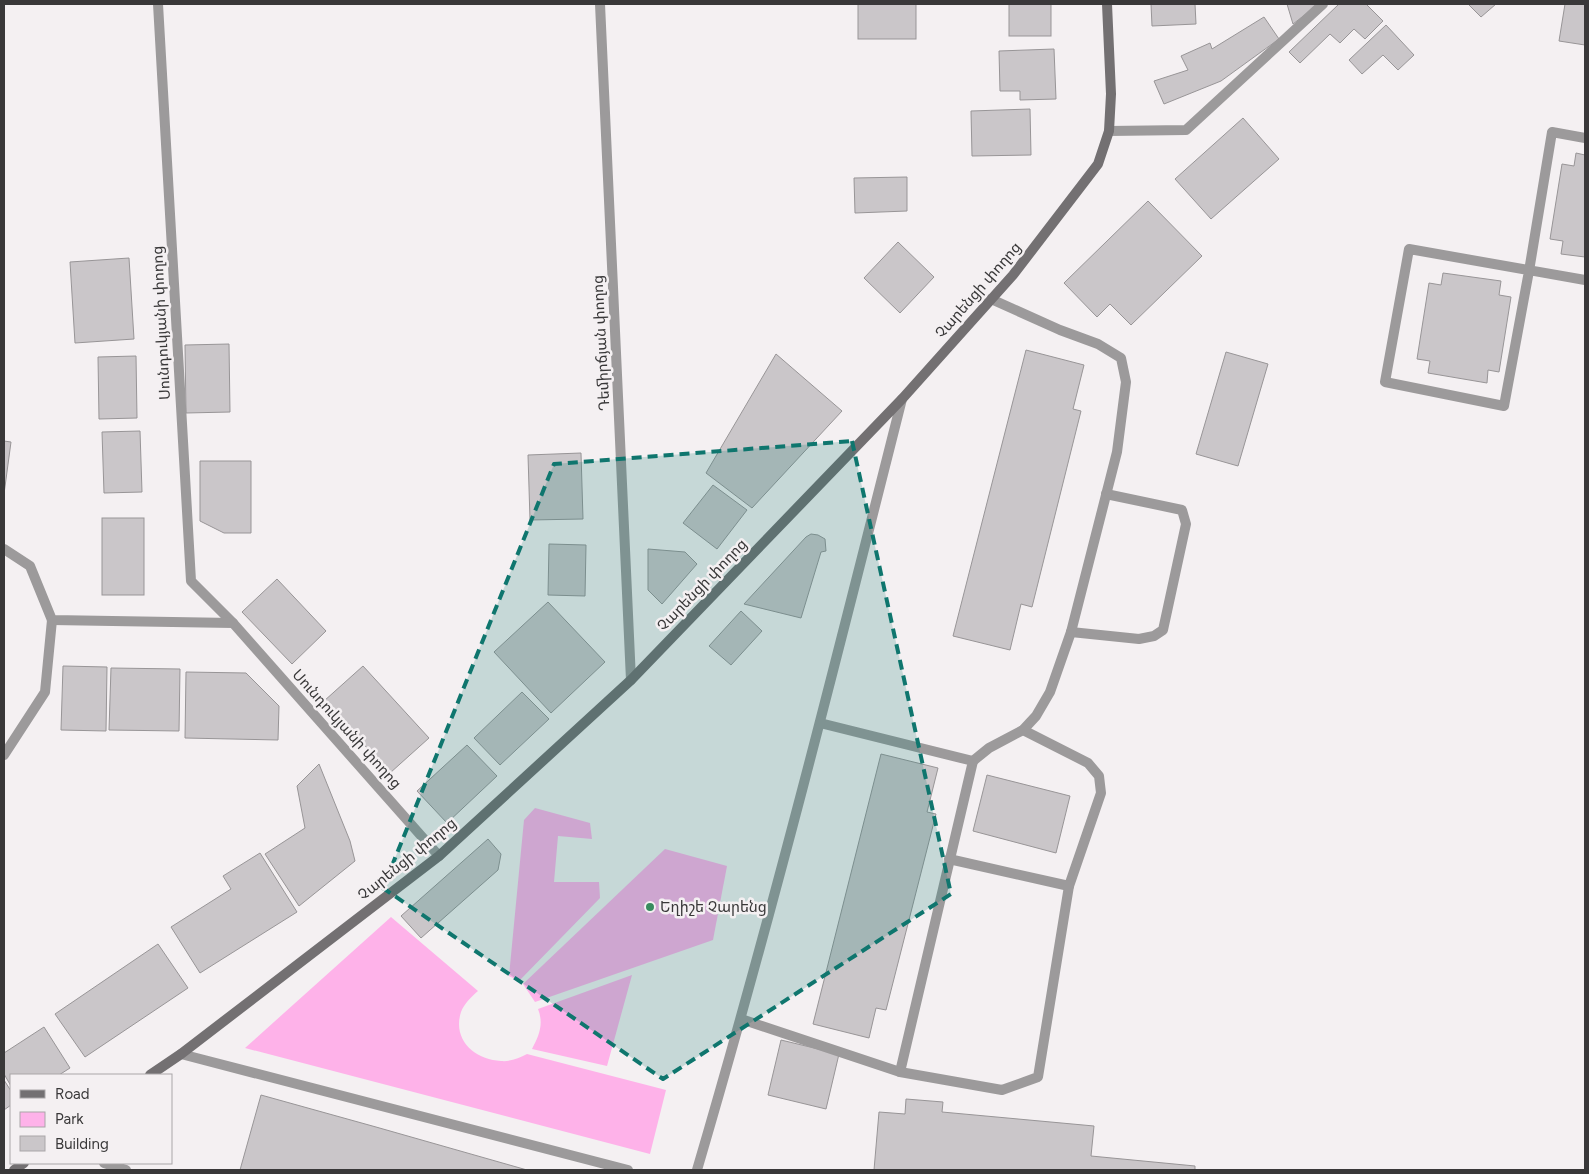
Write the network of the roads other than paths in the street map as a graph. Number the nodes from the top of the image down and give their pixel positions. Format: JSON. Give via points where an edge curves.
{"nodes":[{"id":1,"x":158,"y":4,"type":"edge"},
{"id":2,"x":600,"y":4,"type":"edge"},
{"id":3,"x":1107,"y":4,"type":"edge"},
{"id":4,"x":1323,"y":4,"type":"edge"},
{"id":5,"x":1109,"y":131,"type":"junction"},
{"id":6,"x":1585,"y":138,"type":"edge"},
{"id":7,"x":1529,"y":271,"type":"junction"},
{"id":8,"x":1585,"y":280,"type":"edge"},
{"id":9,"x":991,"y":299,"type":"junction"},
{"id":10,"x":902,"y":399,"type":"junction"},
{"id":11,"x":1106,"y":494,"type":"junction"},
{"id":12,"x":4,"y":549,"type":"edge"},
{"id":13,"x":52,"y":620,"type":"junction"},
{"id":14,"x":233,"y":623,"type":"junction"},
{"id":15,"x":1071,"y":632,"type":"junction"},
{"id":16,"x":631,"y":680,"type":"junction"},
{"id":17,"x":820,"y":723,"type":"junction"},
{"id":18,"x":1022,"y":730,"type":"junction"},
{"id":19,"x":4,"y":754,"type":"edge"},
{"id":20,"x":973,"y":761,"type":"junction"},
{"id":21,"x":439,"y":856,"type":"junction"},
{"id":22,"x":949,"y":858,"type":"junction"},
{"id":23,"x":1068,"y":886,"type":"junction"},
{"id":24,"x":741,"y":1019,"type":"junction"},
{"id":25,"x":181,"y":1054,"type":"junction"},
{"id":26,"x":900,"y":1072,"type":"junction"},
{"id":27,"x":151,"y":1074,"type":"edge"},
{"id":28,"x":107,"y":1164,"type":"edge"},
{"id":29,"x":126,"y":1170,"type":"edge"},
{"id":30,"x":628,"y":1170,"type":"edge"},
{"id":31,"x":697,"y":1170,"type":"edge"}],
"edges":[{"from":1,"to":14,"type":"street","name":"Սունդուկյանի փողոց","via":[[191,581]]},
{"from":2,"to":16,"type":"street","name":"Դեմիրճյան փողոց"},
{"from":3,"to":5,"type":"main road","name":"Չարենցի փողոց","via":[[1111,94]]},
{"from":4,"to":5,"type":"street","via":[[1186,130]]},
{"from":5,"to":9,"type":"main road","name":"Չարենցի փողոց","via":[[1098,164]]},
{"from":6,"to":7,"type":"street","via":[[1552,132]]},
{"from":7,"to":7,"type":"street","via":[[1409,249],[1385,382],[1504,406]]},
{"from":7,"to":8,"type":"street"},
{"from":9,"to":10,"type":"main road","name":"Չարենցի փողոց"},
{"from":9,"to":11,"type":"street","via":[[1098,344],[1121,358],[1126,382],[1117,452]]},
{"from":10,"to":16,"type":"main road","name":"Չարենցի փողոց"},
{"from":10,"to":17,"type":"street"},
{"from":11,"to":15,"type":"street"},
{"from":11,"to":15,"type":"street","via":[[1182,510],[1186,524],[1163,630],[1139,639]]},
{"from":12,"to":13,"type":"street","via":[[30,566]]},
{"from":13,"to":14,"type":"street"},
{"from":13,"to":19,"type":"street","via":[[45,692]]},
{"from":14,"to":21,"type":"street","name":"Սունդուկյանի փողոց"},
{"from":15,"to":18,"type":"street","via":[[1050,692],[1036,716]]},
{"from":16,"to":21,"type":"main road","name":"Չարենցի փողոց"},
{"from":17,"to":20,"type":"street"},
{"from":17,"to":24,"type":"street"},
{"from":18,"to":20,"type":"street"},
{"from":18,"to":23,"type":"street","via":[[1088,763],[1099,776],[1101,793]]},
{"from":20,"to":22,"type":"street"},
{"from":21,"to":25,"type":"main road","name":"Չարենցի փողոց"},
{"from":22,"to":23,"type":"street"},
{"from":22,"to":26,"type":"street"},
{"from":23,"to":26,"type":"street","via":[[1038,1078],[1002,1090]]},
{"from":24,"to":26,"type":"street"},
{"from":24,"to":31,"type":"street"},
{"from":25,"to":27,"type":"main road","name":"Չարենցի փողոց"},
{"from":25,"to":30,"type":"street"},
{"from":28,"to":29,"type":"street"}]}
